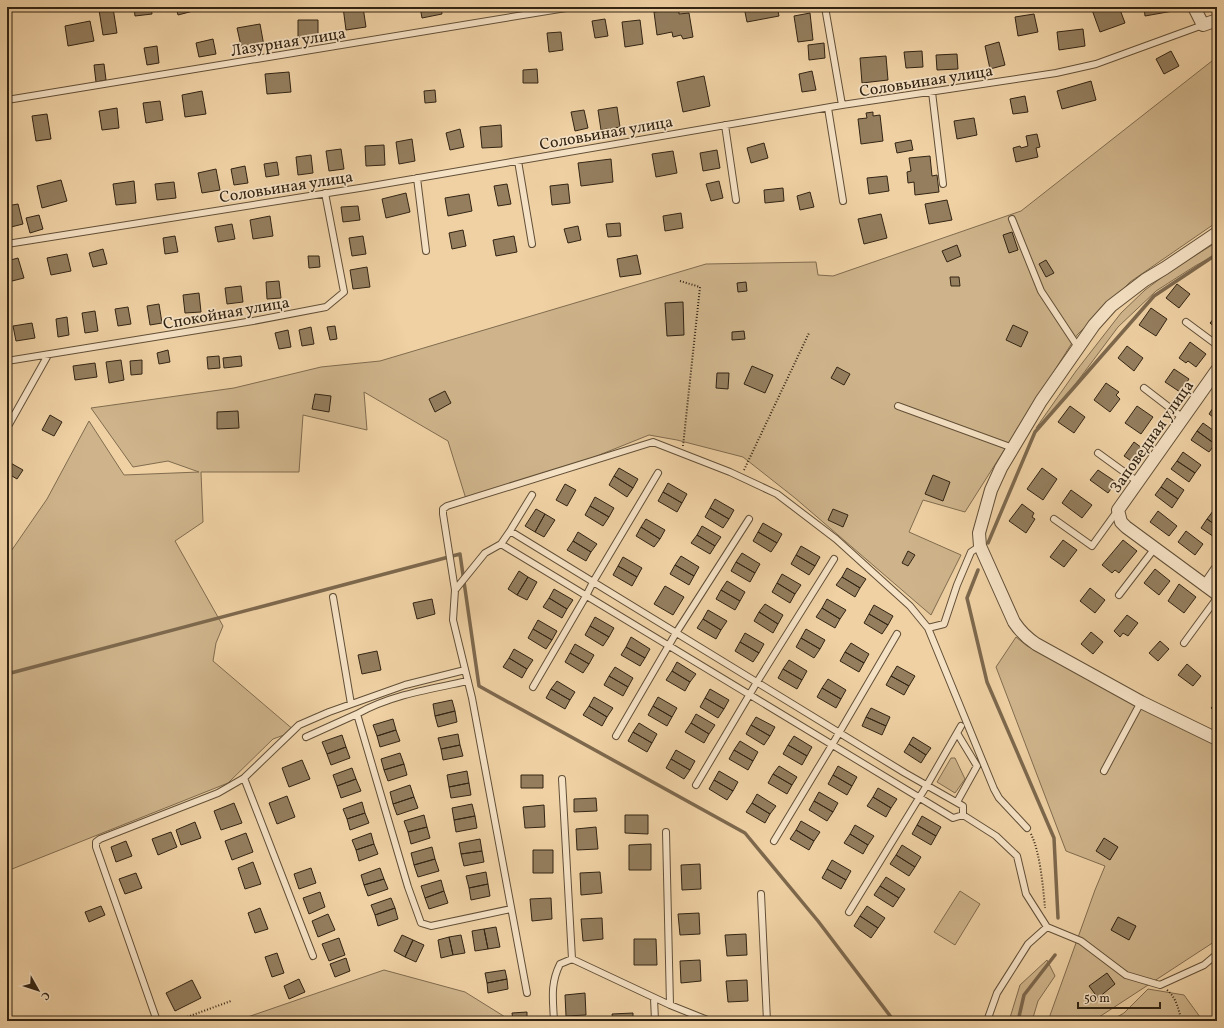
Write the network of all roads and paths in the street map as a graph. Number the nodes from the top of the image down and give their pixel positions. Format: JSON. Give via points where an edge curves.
{"nodes":[{"id":1,"x":572,"y":7,"type":"edge"},
{"id":2,"x":825,"y":7,"type":"edge"},
{"id":3,"x":1194,"y":7,"type":"edge"},
{"id":4,"x":1217,"y":20,"type":"edge"},
{"id":5,"x":1203,"y":25,"type":"junction"},
{"id":6,"x":932,"y":92,"type":"junction"},
{"id":7,"x":7,"y":100,"type":"edge"},
{"id":8,"x":842,"y":106,"type":"junction"},
{"id":9,"x":828,"y":108,"type":"junction"},
{"id":10,"x":725,"y":125,"type":"junction"},
{"id":11,"x":518,"y":161,"type":"junction"},
{"id":12,"x":417,"y":178,"type":"junction"},
{"id":13,"x":943,"y":184,"type":"dead end"},
{"id":14,"x":324,"y":193,"type":"junction"},
{"id":15,"x":736,"y":200,"type":"dead end"},
{"id":16,"x":843,"y":201,"type":"dead end"},
{"id":17,"x":1012,"y":219,"type":"dead end"},
{"id":18,"x":1217,"y":234,"type":"edge"},
{"id":19,"x":7,"y":244,"type":"edge"},
{"id":20,"x":532,"y":244,"type":"dead end"},
{"id":21,"x":426,"y":251,"type":"dead end"},
{"id":22,"x":680,"y":281,"type":"dead end"},
{"id":23,"x":1186,"y":322,"type":"dead end"},
{"id":24,"x":809,"y":333,"type":"dead end"},
{"id":25,"x":1217,"y":345,"type":"edge"},
{"id":26,"x":1078,"y":347,"type":"junction"},
{"id":27,"x":48,"y":354,"type":"junction"},
{"id":28,"x":7,"y":361,"type":"edge"},
{"id":29,"x":1217,"y":370,"type":"edge"},
{"id":30,"x":1144,"y":388,"type":"dead end"},
{"id":31,"x":898,"y":406,"type":"dead end"},
{"id":32,"x":1183,"y":418,"type":"junction"},
{"id":33,"x":7,"y":428,"type":"edge"},
{"id":34,"x":1013,"y":448,"type":"junction"},
{"id":35,"x":682,"y":453,"type":"junction"},
{"id":36,"x":1098,"y":453,"type":"dead end"},
{"id":37,"x":658,"y":473,"type":"dead end"},
{"id":38,"x":741,"y":477,"type":"junction"},
{"id":39,"x":1138,"y":482,"type":"junction"},
{"id":40,"x":532,"y":494,"type":"dead end"},
{"id":41,"x":1118,"y":510,"type":"junction"},
{"id":42,"x":1054,"y":518,"type":"dead end"},
{"id":43,"x":749,"y":519,"type":"dead end"},
{"id":44,"x":510,"y":531,"type":"junction"},
{"id":45,"x":501,"y":544,"type":"junction"},
{"id":46,"x":980,"y":546,"type":"junction"},
{"id":47,"x":1155,"y":548,"type":"junction"},
{"id":48,"x":834,"y":559,"type":"dead end"},
{"id":49,"x":1217,"y":570,"type":"edge"},
{"id":50,"x":593,"y":582,"type":"junction"},
{"id":51,"x":1206,"y":586,"type":"junction"},
{"id":52,"x":455,"y":590,"type":"junction"},
{"id":53,"x":1217,"y":594,"type":"edge"},
{"id":54,"x":1119,"y":595,"type":"dead end"},
{"id":55,"x":586,"y":596,"type":"junction"},
{"id":56,"x":333,"y":597,"type":"dead end"},
{"id":57,"x":1217,"y":598,"type":"edge"},
{"id":58,"x":928,"y":628,"type":"junction"},
{"id":59,"x":676,"y":633,"type":"junction"},
{"id":60,"x":897,"y":634,"type":"dead end"},
{"id":61,"x":1184,"y":643,"type":"dead end"},
{"id":62,"x":669,"y":646,"type":"junction"},
{"id":63,"x":465,"y":670,"type":"junction"},
{"id":64,"x":468,"y":681,"type":"junction"},
{"id":65,"x":757,"y":682,"type":"junction"},
{"id":66,"x":533,"y":687,"type":"dead end"},
{"id":67,"x":750,"y":696,"type":"junction"},
{"id":68,"x":1141,"y":702,"type":"junction"},
{"id":69,"x":351,"y":704,"type":"junction"},
{"id":70,"x":357,"y":714,"type":"junction"},
{"id":71,"x":961,"y":726,"type":"dead end"},
{"id":72,"x":839,"y":732,"type":"junction"},
{"id":73,"x":957,"y":733,"type":"junction"},
{"id":74,"x":616,"y":736,"type":"dead end"},
{"id":75,"x":306,"y":737,"type":"dead end"},
{"id":76,"x":1217,"y":739,"type":"edge"},
{"id":77,"x":832,"y":745,"type":"junction"},
{"id":78,"x":1104,"y":771,"type":"dead end"},
{"id":79,"x":244,"y":778,"type":"junction"},
{"id":80,"x":562,"y":779,"type":"dead end"},
{"id":81,"x":696,"y":785,"type":"dead end"},
{"id":82,"x":928,"y":785,"type":"junction"},
{"id":83,"x":920,"y":798,"type":"junction"},
{"id":84,"x":957,"y":802,"type":"junction"},
{"id":85,"x":963,"y":815,"type":"junction"},
{"id":86,"x":1027,"y":828,"type":"joint"},
{"id":87,"x":666,"y":832,"type":"dead end"},
{"id":88,"x":774,"y":841,"type":"dead end"},
{"id":89,"x":761,"y":894,"type":"dead end"},
{"id":90,"x":511,"y":908,"type":"junction"},
{"id":91,"x":849,"y":912,"type":"dead end"},
{"id":92,"x":1047,"y":927,"type":"junction"},
{"id":93,"x":1217,"y":954,"type":"edge"},
{"id":94,"x":313,"y":956,"type":"dead end"},
{"id":95,"x":572,"y":959,"type":"junction"},
{"id":96,"x":1160,"y":985,"type":"junction"},
{"id":97,"x":527,"y":993,"type":"dead end"},
{"id":98,"x":654,"y":998,"type":"junction"},
{"id":99,"x":231,"y":1001,"type":"dead end"},
{"id":100,"x":670,"y":1005,"type":"junction"},
{"id":101,"x":157,"y":1021,"type":"edge"},
{"id":102,"x":176,"y":1021,"type":"edge"},
{"id":103,"x":554,"y":1021,"type":"edge"},
{"id":104,"x":656,"y":1021,"type":"edge"},
{"id":105,"x":710,"y":1021,"type":"edge"},
{"id":106,"x":766,"y":1021,"type":"edge"},
{"id":107,"x":987,"y":1021,"type":"edge"},
{"id":108,"x":1182,"y":1021,"type":"edge"}],
"edges":[{"from":1,"to":7,"type":"lane","name":"Лазурная улица"},
{"from":2,"to":8,"type":"lane"},
{"from":3,"to":5,"type":"street"},
{"from":4,"to":5,"type":"street"},
{"from":5,"to":6,"type":"lane","name":"Соловьиная улица","via":[[1096,64],[1056,73]]},
{"from":6,"to":8,"type":"lane","name":"Соловьиная улица"},
{"from":6,"to":13,"type":"lane"},
{"from":8,"to":9,"type":"lane","name":"Соловьиная улица"},
{"from":9,"to":10,"type":"lane","name":"Соловьиная улица"},
{"from":9,"to":16,"type":"lane"},
{"from":10,"to":11,"type":"lane","name":"Соловьиная улица"},
{"from":10,"to":15,"type":"lane"},
{"from":11,"to":12,"type":"lane","name":"Соловьиная улица"},
{"from":11,"to":20,"type":"lane"},
{"from":12,"to":14,"type":"lane","name":"Соловьиная улица"},
{"from":12,"to":21,"type":"lane"},
{"from":14,"to":19,"type":"lane","name":"Соловьиная улица"},
{"from":14,"to":27,"type":"lane","name":"Спокойная улица","via":[[344,292],[326,307]]},
{"from":17,"to":26,"type":"lane","via":[[1041,292]]},
{"from":18,"to":26,"type":"street","via":[[1145,280],[1117,302],[1094,325]]},
{"from":22,"to":35,"type":"path","via":[[700,287]]},
{"from":23,"to":25,"type":"lane"},
{"from":24,"to":38,"type":"path"},
{"from":26,"to":34,"type":"street"},
{"from":27,"to":28,"type":"lane","name":"Спокойная улица"},
{"from":27,"to":33,"type":"lane"},
{"from":29,"to":32,"type":"street","name":"Заповедная улица"},
{"from":30,"to":32,"type":"lane"},
{"from":31,"to":34,"type":"lane"},
{"from":32,"to":39,"type":"street","name":"Заповедная улица"},
{"from":34,"to":46,"type":"street","via":[[991,490],[979,532]]},
{"from":35,"to":38,"type":"lane"},
{"from":35,"to":52,"type":"lane","via":[[653,442],[446,506],[443,514]]},
{"from":36,"to":39,"type":"lane"},
{"from":37,"to":50,"type":"lane"},
{"from":38,"to":58,"type":"lane","via":[[777,494],[836,539],[910,606]]},
{"from":39,"to":41,"type":"street","name":"Заповедная улица"},
{"from":40,"to":44,"type":"lane"},
{"from":41,"to":42,"type":"lane","via":[[1092,546]]},
{"from":41,"to":47,"type":"street","name":"Заповедная улица","via":[[1121,522]]},
{"from":43,"to":59,"type":"lane"},
{"from":44,"to":45,"type":"lane"},
{"from":44,"to":50,"type":"lane"},
{"from":45,"to":52,"type":"lane","via":[[485,553]]},
{"from":45,"to":55,"type":"lane"},
{"from":46,"to":58,"type":"lane","via":[[971,552],[944,624]]},
{"from":46,"to":68,"type":"street","via":[[1014,622],[1028,639]]},
{"from":47,"to":51,"type":"street","name":"Заповедная улица"},
{"from":47,"to":54,"type":"lane"},
{"from":48,"to":65,"type":"lane"},
{"from":49,"to":51,"type":"street"},
{"from":50,"to":55,"type":"lane"},
{"from":50,"to":59,"type":"lane"},
{"from":51,"to":53,"type":"street","name":"Заповедная улица"},
{"from":52,"to":63,"type":"lane","via":[[453,620]]},
{"from":55,"to":62,"type":"lane"},
{"from":55,"to":66,"type":"lane"},
{"from":56,"to":69,"type":"lane"},
{"from":57,"to":61,"type":"lane"},
{"from":58,"to":86,"type":"lane","via":[[994,790]]},
{"from":59,"to":62,"type":"lane"},
{"from":59,"to":65,"type":"lane"},
{"from":60,"to":72,"type":"lane"},
{"from":62,"to":67,"type":"lane"},
{"from":62,"to":74,"type":"lane"},
{"from":63,"to":64,"type":"lane"},
{"from":63,"to":69,"type":"lane","via":[[405,685]]},
{"from":64,"to":70,"type":"lane","via":[[412,692]]},
{"from":64,"to":90,"type":"lane"},
{"from":65,"to":67,"type":"lane"},
{"from":65,"to":72,"type":"lane"},
{"from":67,"to":77,"type":"lane"},
{"from":67,"to":81,"type":"lane"},
{"from":68,"to":76,"type":"street"},
{"from":68,"to":78,"type":"lane"},
{"from":69,"to":79,"type":"lane","via":[[299,725]]},
{"from":70,"to":75,"type":"lane"},
{"from":70,"to":90,"type":"lane","via":[[421,923],[431,926]]},
{"from":71,"to":73,"type":"lane"},
{"from":72,"to":77,"type":"lane"},
{"from":72,"to":82,"type":"lane"},
{"from":73,"to":82,"type":"lane"},
{"from":73,"to":84,"type":"lane","via":[[977,766]]},
{"from":77,"to":83,"type":"lane"},
{"from":77,"to":88,"type":"lane"},
{"from":79,"to":94,"type":"lane"},
{"from":79,"to":101,"type":"lane","via":[[218,793],[96,842]]},
{"from":80,"to":95,"type":"lane"},
{"from":82,"to":83,"type":"lane"},
{"from":82,"to":84,"type":"lane"},
{"from":83,"to":85,"type":"lane","via":[[953,818]]},
{"from":83,"to":91,"type":"lane"},
{"from":84,"to":85,"type":"lane","via":[[963,806]]},
{"from":85,"to":92,"type":"lane","via":[[996,836],[1017,856],[1026,894]]},
{"from":86,"to":92,"type":"path","via":[[1036,847]]},
{"from":87,"to":100,"type":"lane"},
{"from":89,"to":106,"type":"lane"},
{"from":90,"to":97,"type":"lane"},
{"from":92,"to":96,"type":"lane","via":[[1081,941],[1126,975]]},
{"from":92,"to":107,"type":"lane","via":[[1028,944],[997,993]]},
{"from":93,"to":96,"type":"lane","via":[[1204,965]]},
{"from":95,"to":98,"type":"lane"},
{"from":95,"to":103,"type":"lane","via":[[560,964],[555,974],[552,989]]},
{"from":96,"to":108,"type":"path","via":[[1172,994]]},
{"from":98,"to":100,"type":"lane"},
{"from":98,"to":104,"type":"lane"},
{"from":99,"to":102,"type":"path"},
{"from":100,"to":105,"type":"lane"}]}
